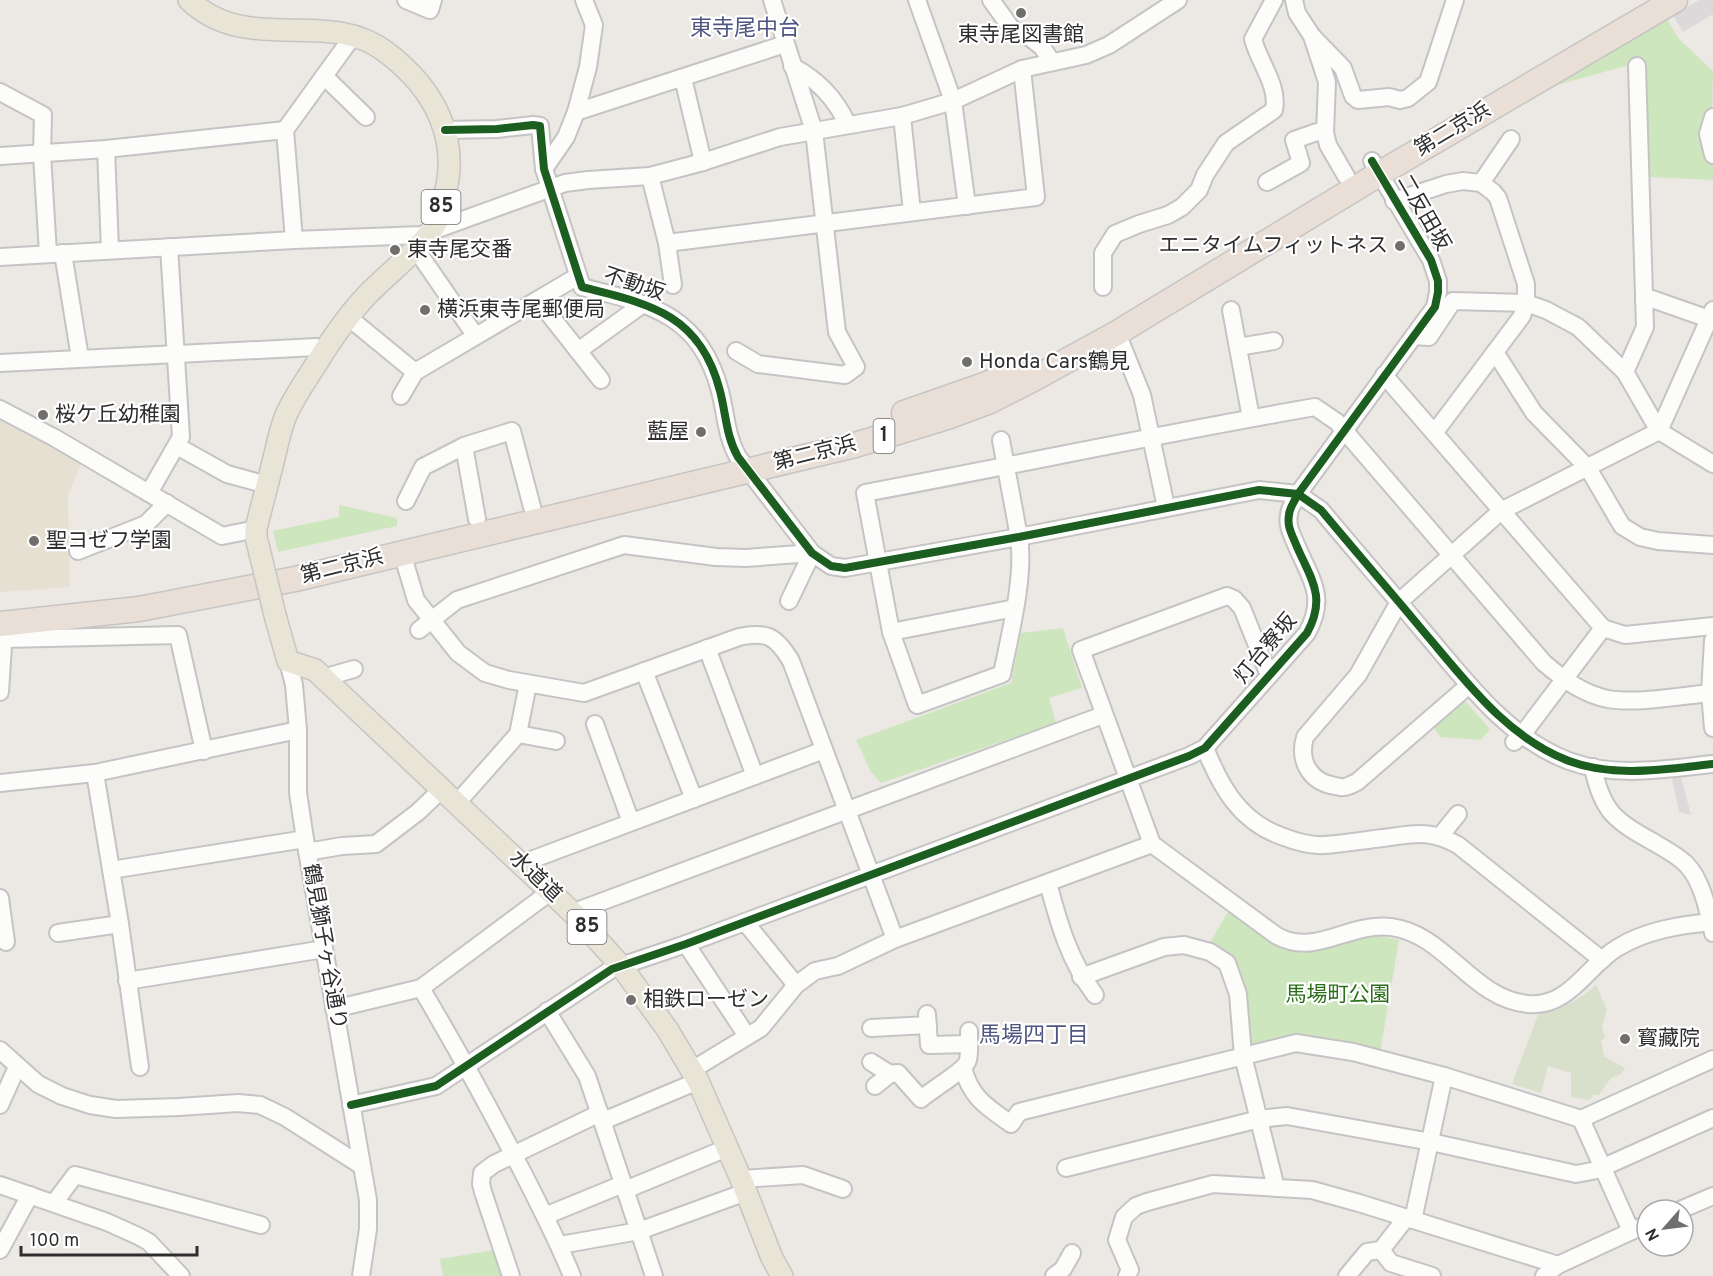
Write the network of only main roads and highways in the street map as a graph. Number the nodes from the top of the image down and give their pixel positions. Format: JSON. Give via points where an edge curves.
{"nodes":[{"id":1,"x":189,"y":0,"type":"edge"},
{"id":2,"x":1642,"y":0,"type":"edge"},
{"id":3,"x":1675,"y":0,"type":"edge"},
{"id":4,"x":1376,"y":168,"type":"junction"},
{"id":5,"x":743,"y":463,"type":"junction"},
{"id":6,"x":2,"y":624,"type":"edge"},
{"id":7,"x":288,"y":661,"type":"joint"},
{"id":8,"x":782,"y":1276,"type":"edge"}],
"edges":[{"from":1,"to":7,"type":"main road","name":"鶴見獅子ヶ谷通り","number":"85","bridge":true,"via":[[210,16],[240,28],[337,32],[369,41],[410,75],[431,101],[450,150],[446,191],[436,223],[348,317],[286,414],[256,533]]},
{"from":2,"to":4,"type":"highway","name":"第二京浜","number":"1"},
{"from":3,"to":4,"type":"highway","name":"第二京浜","number":"1"},
{"from":4,"to":5,"type":"highway","name":"第二京浜","number":"1","via":[[1346,176],[1049,354],[987,384]]},
{"from":4,"to":5,"type":"highway","name":"第二京浜","number":"1","via":[[1117,333],[990,401],[865,442]]},
{"from":5,"to":6,"type":"highway","name":"第二京浜","number":"1","via":[[477,519],[226,579],[79,601]]},
{"from":5,"to":6,"type":"highway","name":"第二京浜","number":"1","via":[[295,579],[139,609]]},
{"from":7,"to":8,"type":"main road","name":"水道道","number":"85","via":[[315,670],[575,915],[621,966],[668,1029],[695,1075]]}]}
